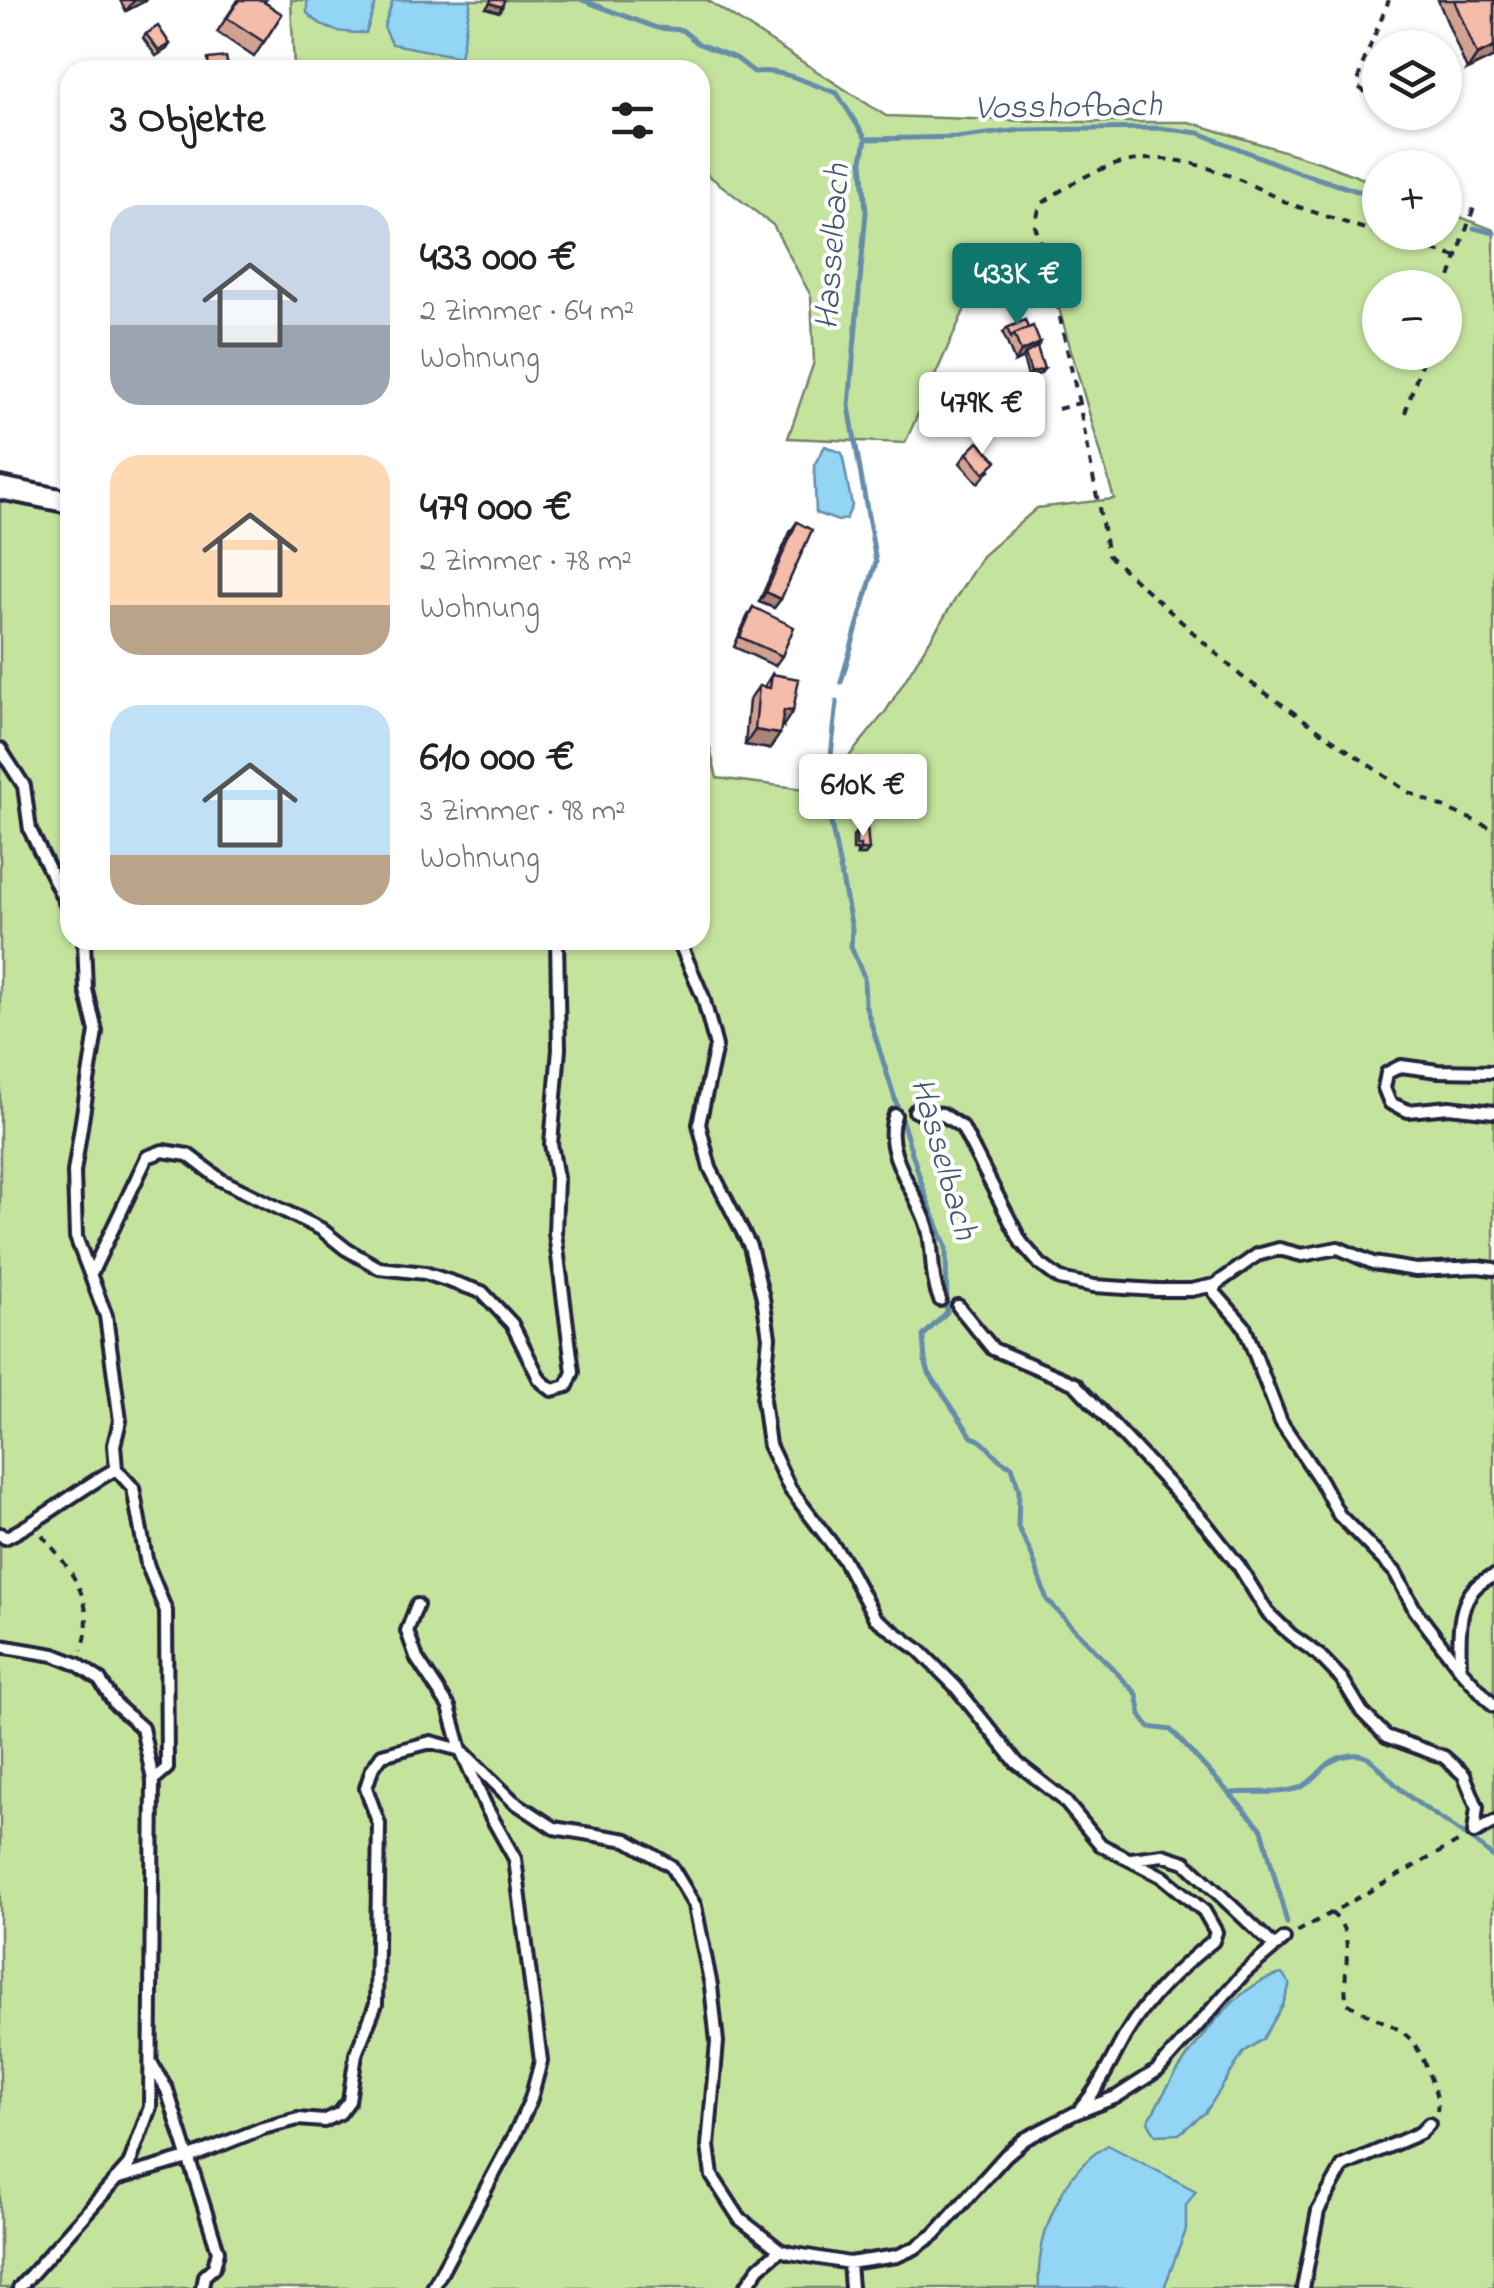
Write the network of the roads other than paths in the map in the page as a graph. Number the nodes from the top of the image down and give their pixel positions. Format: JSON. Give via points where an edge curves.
{"nodes":[{"id":1,"x":0,"y":488,"type":"edge"},
{"id":2,"x":60,"y":500,"type":"edge"},
{"id":3,"x":0,"y":749,"type":"edge"},
{"id":4,"x":60,"y":892,"type":"edge"},
{"id":5,"x":84,"y":950,"type":"edge"},
{"id":6,"x":558,"y":950,"type":"edge"},
{"id":7,"x":683,"y":950,"type":"edge"},
{"id":8,"x":1494,"y":1072,"type":"edge"},
{"id":9,"x":916,"y":1111,"type":"dead end"},
{"id":10,"x":1494,"y":1112,"type":"edge"},
{"id":11,"x":896,"y":1115,"type":"dead end"},
{"id":12,"x":1494,"y":1269,"type":"edge"},
{"id":13,"x":91,"y":1274,"type":"junction"},
{"id":14,"x":1215,"y":1285,"type":"junction"},
{"id":15,"x":940,"y":1300,"type":"dead end"},
{"id":16,"x":958,"y":1306,"type":"dead end"},
{"id":17,"x":116,"y":1469,"type":"junction"},
{"id":18,"x":0,"y":1534,"type":"edge"},
{"id":19,"x":1494,"y":1576,"type":"edge"},
{"id":20,"x":417,"y":1605,"type":"dead end"},
{"id":21,"x":0,"y":1646,"type":"edge"},
{"id":22,"x":1460,"y":1669,"type":"junction"},
{"id":23,"x":1494,"y":1706,"type":"edge"},
{"id":24,"x":460,"y":1750,"type":"junction"},
{"id":25,"x":153,"y":1780,"type":"junction"},
{"id":26,"x":1494,"y":1822,"type":"edge"},
{"id":27,"x":1130,"y":1859,"type":"junction"},
{"id":28,"x":151,"y":2063,"type":"junction"},
{"id":29,"x":1076,"y":2113,"type":"junction"},
{"id":30,"x":1429,"y":2124,"type":"road end"},
{"id":31,"x":188,"y":2158,"type":"junction"},
{"id":32,"x":116,"y":2179,"type":"junction"},
{"id":33,"x":780,"y":2250,"type":"junction"},
{"id":34,"x":849,"y":2263,"type":"junction"},
{"id":35,"x":18,"y":2288,"type":"edge"},
{"id":36,"x":202,"y":2288,"type":"edge"},
{"id":37,"x":433,"y":2288,"type":"edge"},
{"id":38,"x":745,"y":2288,"type":"edge"},
{"id":39,"x":851,"y":2288,"type":"edge"},
{"id":40,"x":1303,"y":2288,"type":"edge"}],
"edges":[{"from":1,"to":2,"type":"street"},
{"from":3,"to":4,"type":"lane","via":[[24,786],[30,830]]},
{"from":5,"to":13,"type":"lane","via":[[96,1031],[74,1172],[76,1237]]},
{"from":6,"to":13,"type":"lane","via":[[551,1144],[554,1233],[572,1372],[567,1386],[552,1390],[540,1380],[512,1324],[482,1292],[426,1273],[379,1268],[188,1155],[164,1151],[147,1157]]},
{"from":7,"to":27,"type":"lane","via":[[716,1046],[699,1124],[710,1168],[750,1246],[764,1298],[769,1445],[790,1489],[844,1560],[875,1618],[919,1650],[1017,1763],[1063,1799],[1101,1845]]},
{"from":8,"to":10,"type":"lane","via":[[1400,1066],[1386,1073],[1384,1088],[1390,1103],[1408,1112]]},
{"from":9,"to":14,"type":"lane","via":[[942,1114],[962,1127],[1021,1242],[1060,1279],[1156,1290]]},
{"from":11,"to":15,"type":"lane","via":[[891,1140],[928,1228]]},
{"from":12,"to":14,"type":"lane","via":[[1416,1270],[1338,1248],[1302,1254],[1279,1249],[1257,1255]]},
{"from":13,"to":17,"type":"lane","via":[[106,1316],[120,1421]]},
{"from":14,"to":22,"type":"lane","via":[[1244,1326],[1281,1422],[1338,1515],[1395,1572]]},
{"from":16,"to":26,"type":"lane","via":[[994,1349],[1074,1384],[1179,1492],[1267,1612],[1342,1679],[1386,1736],[1444,1756],[1464,1774],[1477,1806],[1474,1833]]},
{"from":17,"to":18,"type":"lane","via":[[32,1523],[5,1538]]},
{"from":17,"to":25,"type":"lane","via":[[133,1488],[147,1564],[166,1611],[166,1768]]},
{"from":19,"to":22,"type":"lane","via":[[1480,1581],[1463,1605]]},
{"from":20,"to":24,"type":"lane","via":[[408,1631],[417,1659],[449,1706]]},
{"from":21,"to":25,"type":"lane","via":[[54,1655],[99,1679],[142,1728]]},
{"from":22,"to":23,"type":"lane"},
{"from":24,"to":31,"type":"lane","via":[[431,1742],[382,1755],[372,1769],[366,1788],[379,1824],[380,1865],[376,2004],[356,2054],[349,2101],[324,2121],[263,2128]]},
{"from":24,"to":33,"type":"lane","via":[[513,1801],[554,1828],[627,1840],[672,1866],[695,1906],[711,1986],[717,2042],[708,2146],[712,2176],[740,2219]]},
{"from":24,"to":37,"type":"lane","via":[[515,1859],[541,2061],[514,2136]]},
{"from":25,"to":28,"type":"lane"},
{"from":27,"to":29,"type":"lane","via":[[1193,1900],[1216,1937],[1154,1995]]},
{"from":27,"to":29,"type":"lane","via":[[1185,1862],[1279,1942],[1158,2070]]},
{"from":28,"to":31,"type":"lane"},
{"from":28,"to":32,"type":"lane","via":[[141,2138]]},
{"from":29,"to":34,"type":"lane","via":[[1025,2139],[916,2248]]},
{"from":30,"to":40,"type":"lane","via":[[1343,2166],[1314,2226]]},
{"from":31,"to":32,"type":"lane"},
{"from":31,"to":36,"type":"lane","via":[[218,2251]]},
{"from":32,"to":35,"type":"lane"},
{"from":33,"to":34,"type":"lane"},
{"from":33,"to":38,"type":"lane"},
{"from":34,"to":39,"type":"lane"}]}
